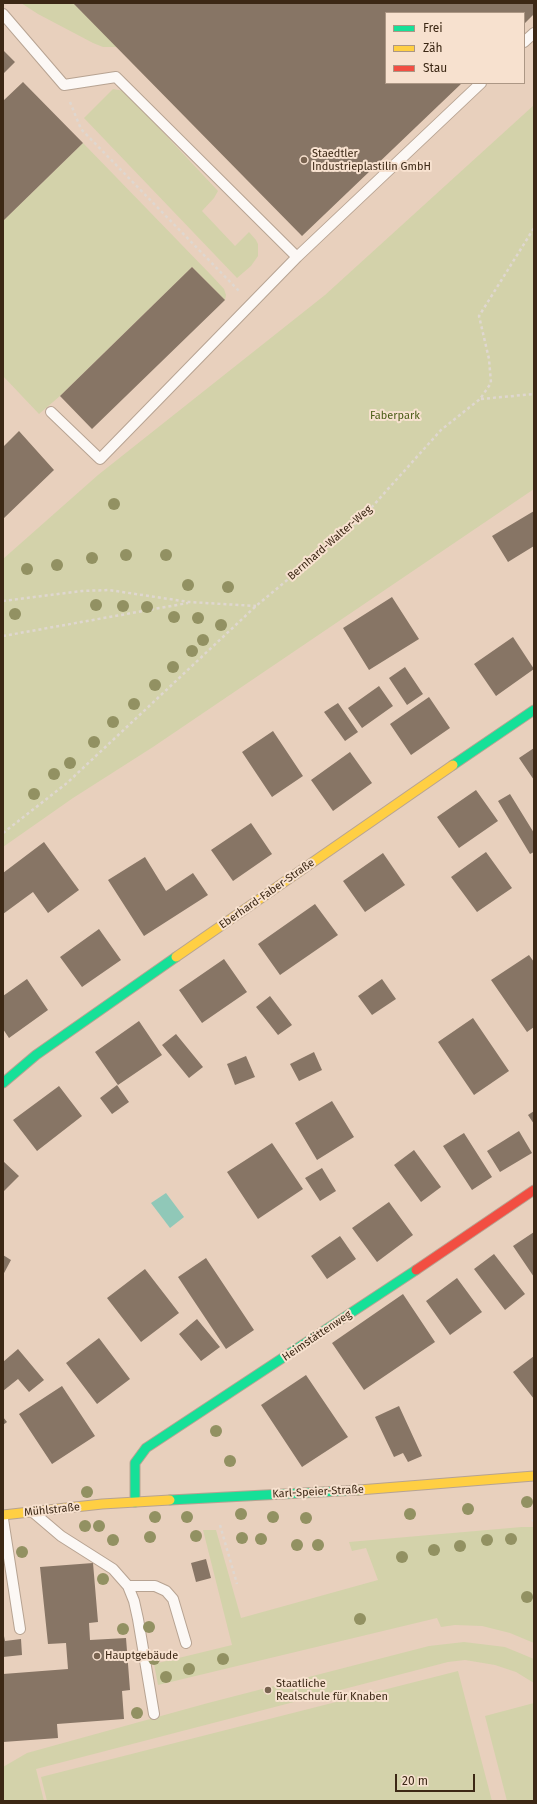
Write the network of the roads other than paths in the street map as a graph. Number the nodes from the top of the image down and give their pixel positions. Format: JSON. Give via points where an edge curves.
{"nodes":[{"id":1,"x":3,"y":14,"type":"edge"},
{"id":2,"x":534,"y":33,"type":"edge"},
{"id":3,"x":525,"y":41,"type":"edge"},
{"id":4,"x":480,"y":84,"type":"edge"},
{"id":5,"x":297,"y":257,"type":"junction"},
{"id":6,"x":51,"y":412,"type":"dead end"},
{"id":7,"x":534,"y":710,"type":"edge"},
{"id":8,"x":3,"y":1083,"type":"edge"},
{"id":9,"x":534,"y":1190,"type":"edge"},
{"id":10,"x":534,"y":1476,"type":"edge"},
{"id":11,"x":134,"y":1502,"type":"junction"},
{"id":12,"x":102,"y":1504,"type":"joint"},
{"id":13,"x":32,"y":1512,"type":"junction"},
{"id":14,"x":3,"y":1515,"type":"edge"},
{"id":15,"x":3,"y":1519,"type":"edge"},
{"id":16,"x":128,"y":1586,"type":"junction"},
{"id":17,"x":20,"y":1629,"type":"dead end"},
{"id":18,"x":186,"y":1643,"type":"dead end"},
{"id":19,"x":154,"y":1714,"type":"dead end"}],
"edges":[{"from":1,"to":5,"type":"lane","via":[[64,85],[116,77]]},
{"from":2,"to":3,"type":"lane"},
{"from":4,"to":5,"type":"lane"},
{"from":5,"to":6,"type":"lane","via":[[100,459]]},
{"from":7,"to":8,"type":"street","name":"Eberhard-Faber-Straße","via":[[42,1050]]},
{"from":9,"to":11,"type":"street","name":"Heimstättenweg","via":[[146,1448],[135,1463]]},
{"from":10,"to":11,"type":"street","name":"Karl-Speier-Straße","via":[[342,1491]]},
{"from":11,"to":12,"type":"street","name":"Karl-Speier-Straße"},
{"from":12,"to":13,"type":"street","name":"Mühlstraße"},
{"from":13,"to":14,"type":"street","name":"Mühlstraße"},
{"from":13,"to":16,"type":"lane","via":[[61,1536],[113,1569]]},
{"from":15,"to":17,"type":"lane"},
{"from":16,"to":18,"type":"lane","via":[[155,1586],[166,1591],[173,1599]]},
{"from":16,"to":19,"type":"lane","via":[[138,1619]]}]}
